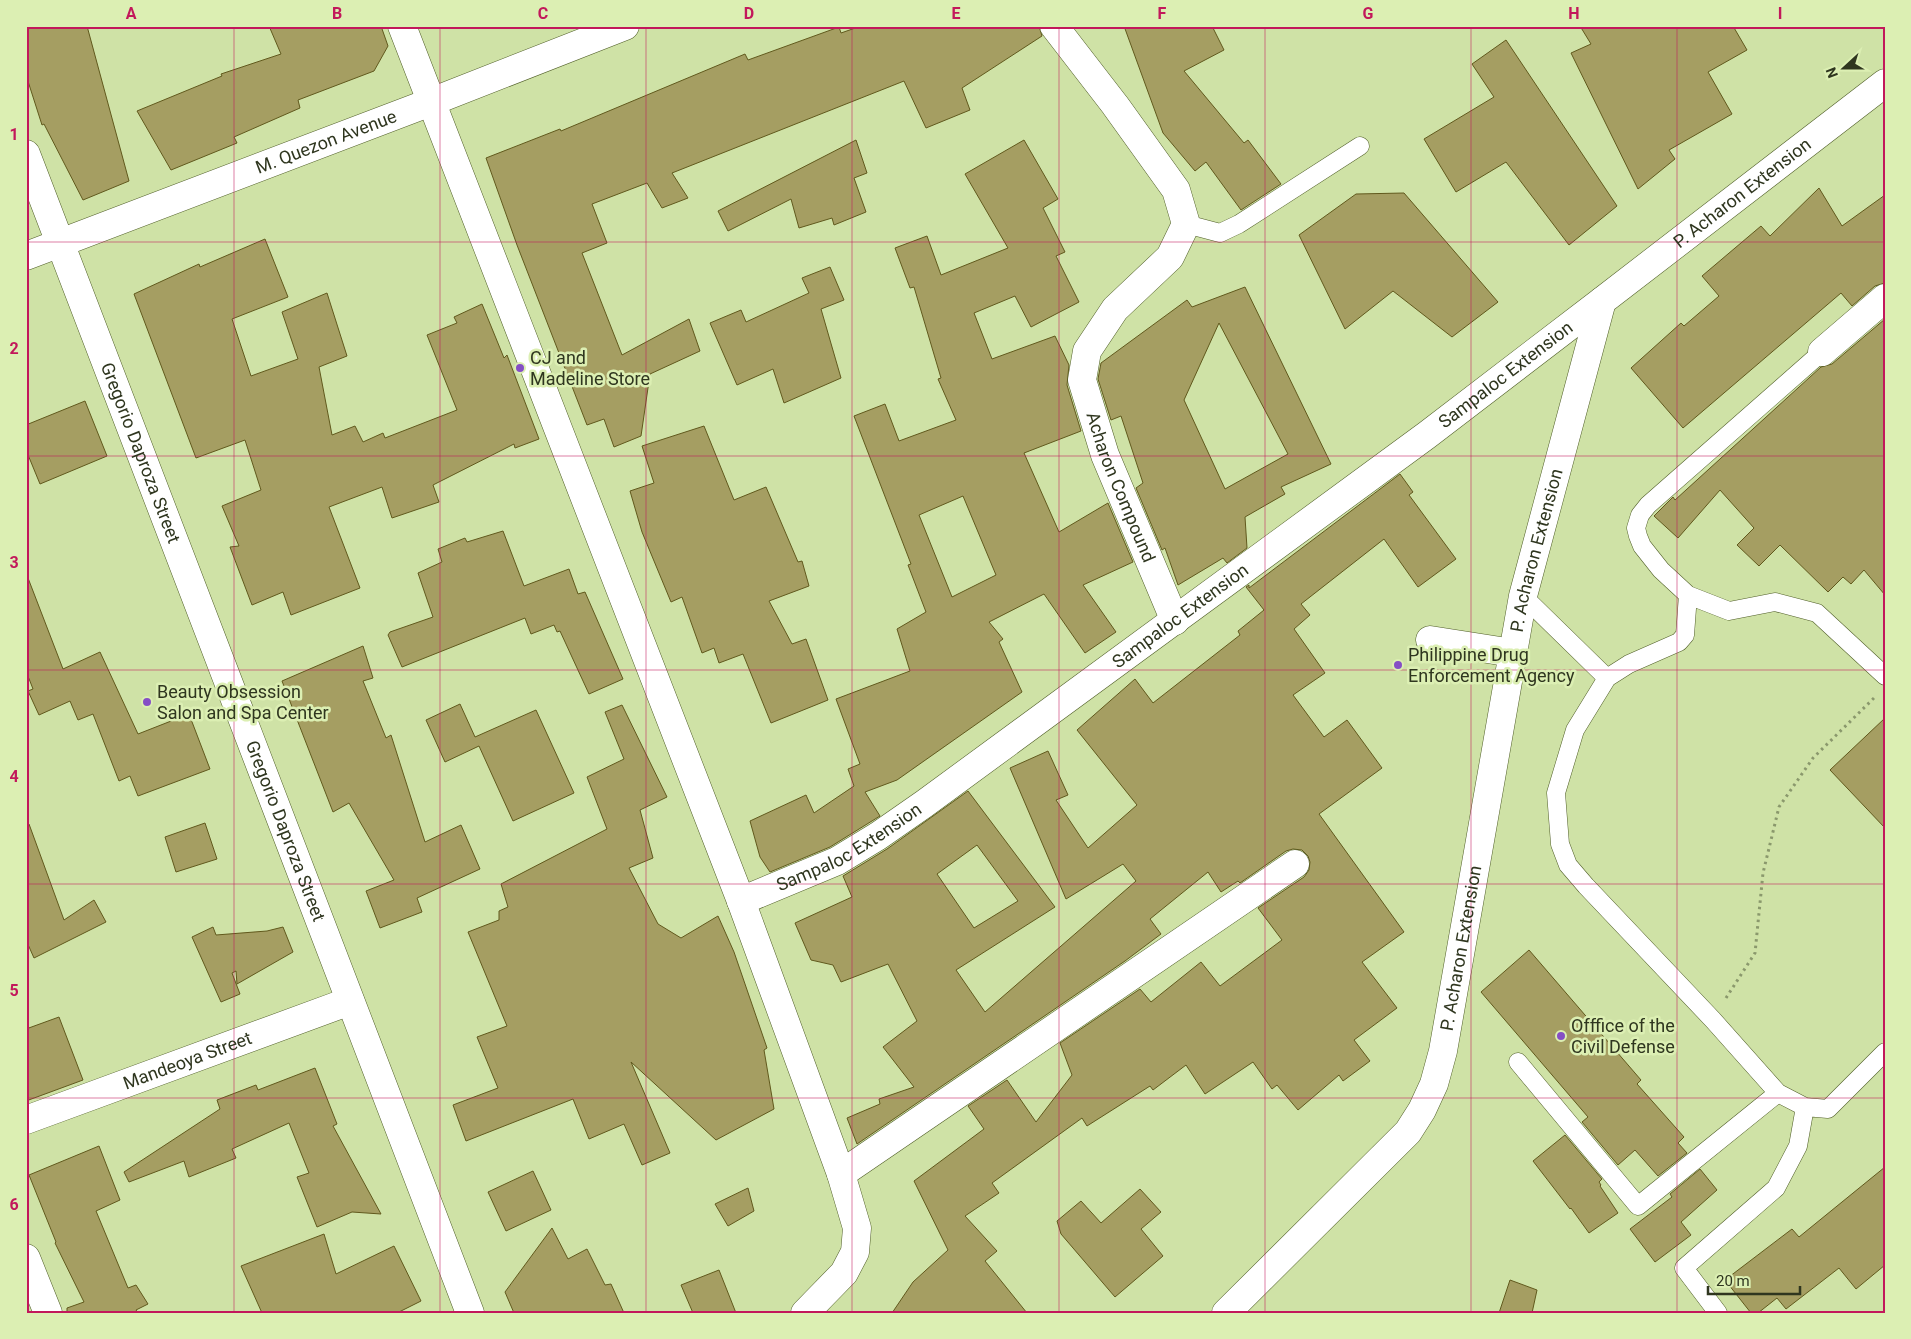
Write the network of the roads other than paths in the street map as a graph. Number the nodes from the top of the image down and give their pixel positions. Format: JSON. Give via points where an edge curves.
{"nodes":[{"id":1,"x":402,"y":26,"type":"edge"},
{"id":2,"x":625,"y":26,"type":"edge"},
{"id":3,"x":1054,"y":26,"type":"edge"},
{"id":4,"x":1885,"y":83,"type":"edge"},
{"id":5,"x":431,"y":102,"type":"junction"},
{"id":6,"x":1360,"y":146,"type":"dead end"},
{"id":7,"x":26,"y":154,"type":"edge"},
{"id":8,"x":1186,"y":224,"type":"junction"},
{"id":9,"x":60,"y":243,"type":"junction"},
{"id":10,"x":26,"y":256,"type":"edge"},
{"id":11,"x":1885,"y":298,"type":"edge"},
{"id":12,"x":1602,"y":301,"type":"junction"},
{"id":13,"x":1822,"y":352,"type":"joint"},
{"id":14,"x":1688,"y":595,"type":"junction"},
{"id":15,"x":1523,"y":596,"type":"junction"},
{"id":16,"x":1175,"y":621,"type":"junction"},
{"id":17,"x":1430,"y":640,"type":"dead end"},
{"id":18,"x":1513,"y":653,"type":"junction"},
{"id":19,"x":1885,"y":676,"type":"edge"},
{"id":20,"x":1607,"y":678,"type":"junction"},
{"id":21,"x":1295,"y":864,"type":"dead end"},
{"id":22,"x":741,"y":901,"type":"junction"},
{"id":23,"x":350,"y":1001,"type":"junction"},
{"id":24,"x":1885,"y":1052,"type":"edge"},
{"id":25,"x":1518,"y":1062,"type":"dead end"},
{"id":26,"x":1778,"y":1093,"type":"junction"},
{"id":27,"x":1805,"y":1107,"type":"junction"},
{"id":28,"x":26,"y":1120,"type":"edge"},
{"id":29,"x":841,"y":1174,"type":"junction"},
{"id":30,"x":26,"y":1258,"type":"edge"},
{"id":31,"x":48,"y":1313,"type":"edge"},
{"id":32,"x":470,"y":1313,"type":"edge"},
{"id":33,"x":805,"y":1313,"type":"edge"},
{"id":34,"x":1226,"y":1313,"type":"edge"},
{"id":35,"x":1718,"y":1313,"type":"edge"}],
"edges":[{"from":1,"to":5,"type":"street"},
{"from":2,"to":5,"type":"street","name":"M. Quezon Avenue"},
{"from":3,"to":8,"type":"street","via":[[1176,190]]},
{"from":4,"to":12,"type":"street","name":"P. Acharon Extension"},
{"from":5,"to":9,"type":"street","name":"M. Quezon Avenue"},
{"from":5,"to":22,"type":"street"},
{"from":6,"to":8,"type":"lane","via":[[1220,233]]},
{"from":7,"to":9,"type":"street","name":"Gregorio Daproza Street"},
{"from":8,"to":16,"type":"street","name":"Acharon Compound","via":[[1170,257],[1115,309],[1087,351],[1082,380],[1105,455]]},
{"from":9,"to":10,"type":"street","name":"M. Quezon Avenue"},
{"from":9,"to":23,"type":"street","name":"Gregorio Daproza Street"},
{"from":11,"to":13,"type":"street"},
{"from":12,"to":15,"type":"street","name":"P. Acharon Extension"},
{"from":12,"to":16,"type":"street","name":"Sampaloc Extension"},
{"from":13,"to":14,"type":"lane","via":[[1640,515],[1636,528],[1642,546]]},
{"from":14,"to":19,"type":"lane","via":[[1729,610],[1775,602],[1817,613]]},
{"from":14,"to":20,"type":"lane","via":[[1684,635],[1679,642],[1629,664]]},
{"from":15,"to":18,"type":"street","name":"P. Acharon Extension"},
{"from":15,"to":20,"type":"lane"},
{"from":16,"to":22,"type":"street","name":"Sampaloc Extension","via":[[878,836],[837,861]]},
{"from":17,"to":18,"type":"street"},
{"from":18,"to":34,"type":"street","name":"P. Acharon Extension","via":[[1451,1010],[1434,1084],[1408,1132]]},
{"from":20,"to":26,"type":"lane","via":[[1575,730],[1556,793],[1560,844],[1568,865]]},
{"from":21,"to":29,"type":"street"},
{"from":22,"to":29,"type":"street"},
{"from":23,"to":28,"type":"street","name":"Mandeoya Street"},
{"from":23,"to":32,"type":"street","name":"Gregorio Daproza Street"},
{"from":24,"to":27,"type":"lane","via":[[1828,1109]]},
{"from":25,"to":26,"type":"lane","via":[[1638,1206]]},
{"from":26,"to":27,"type":"lane"},
{"from":27,"to":35,"type":"lane","via":[[1798,1146],[1776,1188],[1684,1268]]},
{"from":29,"to":33,"type":"street","via":[[857,1228],[855,1252],[844,1273]]},
{"from":30,"to":31,"type":"street"}]}
